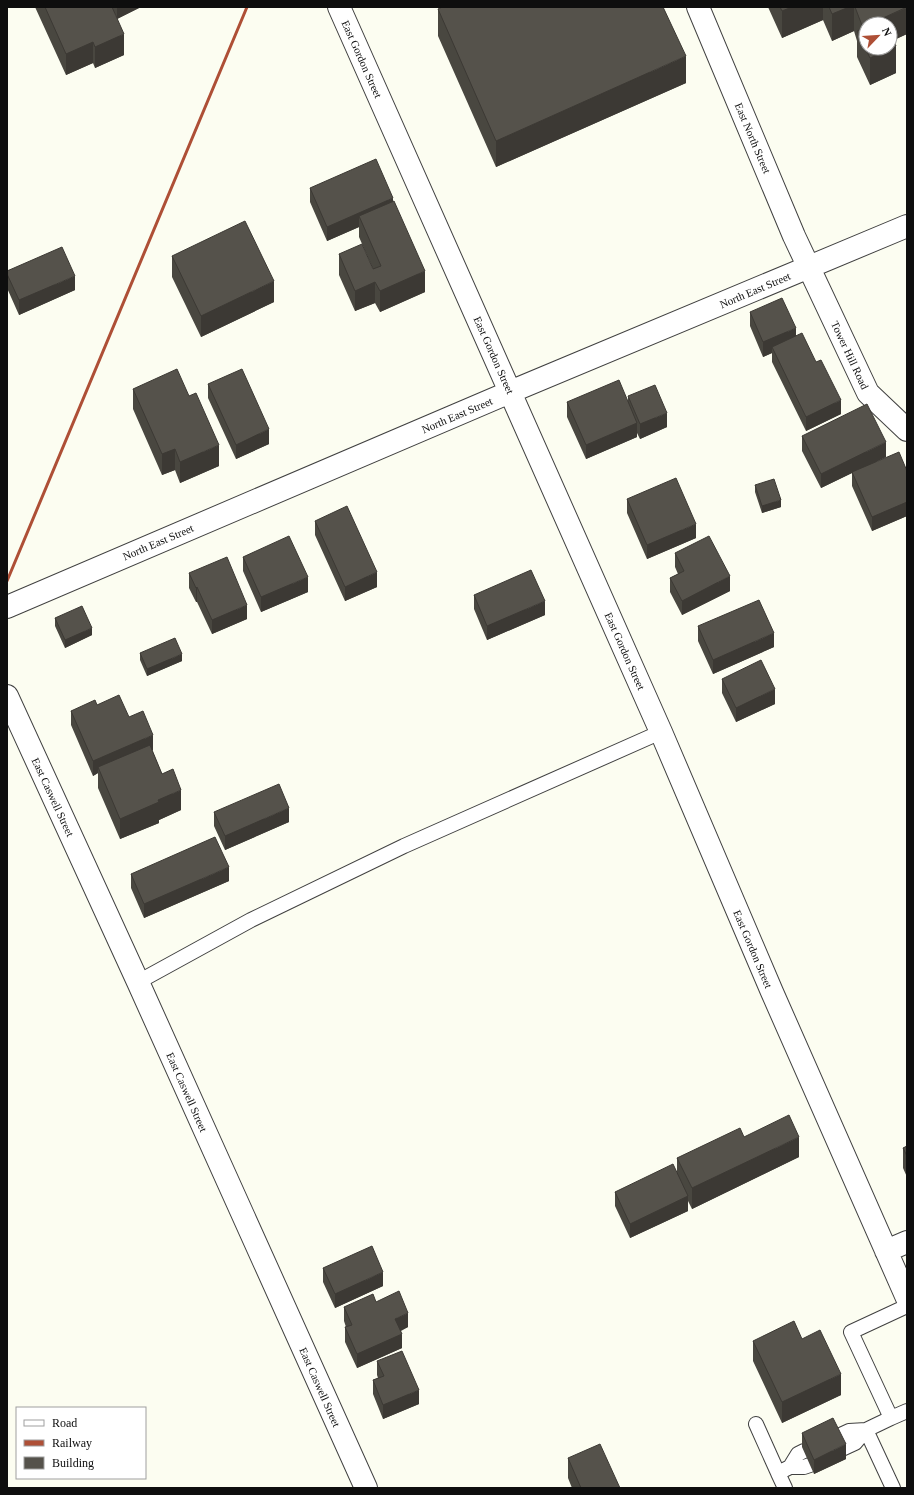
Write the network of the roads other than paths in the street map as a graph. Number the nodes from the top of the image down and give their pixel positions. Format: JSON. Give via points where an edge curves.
{"nodes":[{"id":1,"x":339,"y":7,"type":"edge"},
{"id":2,"x":698,"y":7,"type":"edge"},
{"id":3,"x":907,"y":226,"type":"edge"},
{"id":4,"x":810,"y":268,"type":"junction"},
{"id":5,"x":510,"y":392,"type":"junction"},
{"id":6,"x":907,"y":430,"type":"edge"},
{"id":7,"x":7,"y":607,"type":"edge"},
{"id":8,"x":7,"y":696,"type":"edge"},
{"id":9,"x":661,"y":732,"type":"junction"},
{"id":10,"x":138,"y":982,"type":"junction"},
{"id":11,"x":907,"y":1242,"type":"edge"},
{"id":12,"x":886,"y":1251,"type":"junction"},
{"id":13,"x":907,"y":1298,"type":"edge"},
{"id":14,"x":907,"y":1306,"type":"edge"},
{"id":15,"x":907,"y":1411,"type":"edge"},
{"id":16,"x":891,"y":1418,"type":"junction"},
{"id":17,"x":756,"y":1424,"type":"dead end"},
{"id":18,"x":866,"y":1430,"type":"junction"},
{"id":19,"x":839,"y":1443,"type":"edge"},
{"id":20,"x":804,"y":1452,"type":"edge"},
{"id":21,"x":810,"y":1465,"type":"edge"},
{"id":22,"x":784,"y":1470,"type":"junction"},
{"id":23,"x":366,"y":1488,"type":"edge"},
{"id":24,"x":785,"y":1488,"type":"edge"},
{"id":25,"x":893,"y":1488,"type":"edge"}],
"edges":[{"from":1,"to":5,"type":"street","name":"East Gordon Street"},
{"from":2,"to":4,"type":"street","name":"East North Street","via":[[794,236]]},
{"from":3,"to":4,"type":"street","name":"North East Street"},
{"from":4,"to":5,"type":"street","name":"North East Street"},
{"from":4,"to":6,"type":"street","name":"Tower Hill Road","via":[[868,393]]},
{"from":5,"to":7,"type":"street","name":"North East Street"},
{"from":5,"to":9,"type":"street","name":"East Gordon Street"},
{"from":8,"to":10,"type":"street","name":"East Caswell Street"},
{"from":9,"to":10,"type":"lane","via":[[404,846],[251,920]]},
{"from":9,"to":12,"type":"street","name":"East Gordon Street"},
{"from":10,"to":23,"type":"street","name":"East Caswell Street"},
{"from":11,"to":12,"type":"street"},
{"from":12,"to":13,"type":"street","name":"East Gordon Street"},
{"from":14,"to":16,"type":"lane","via":[[851,1332]]},
{"from":15,"to":16,"type":"lane"},
{"from":16,"to":18,"type":"lane"},
{"from":17,"to":22,"type":"lane"},
{"from":18,"to":19,"type":"lane","via":[[855,1443]]},
{"from":18,"to":25,"type":"lane"},
{"from":20,"to":22,"type":"lane","via":[[798,1454]]},
{"from":21,"to":22,"type":"lane"},
{"from":22,"to":24,"type":"lane"}]}
